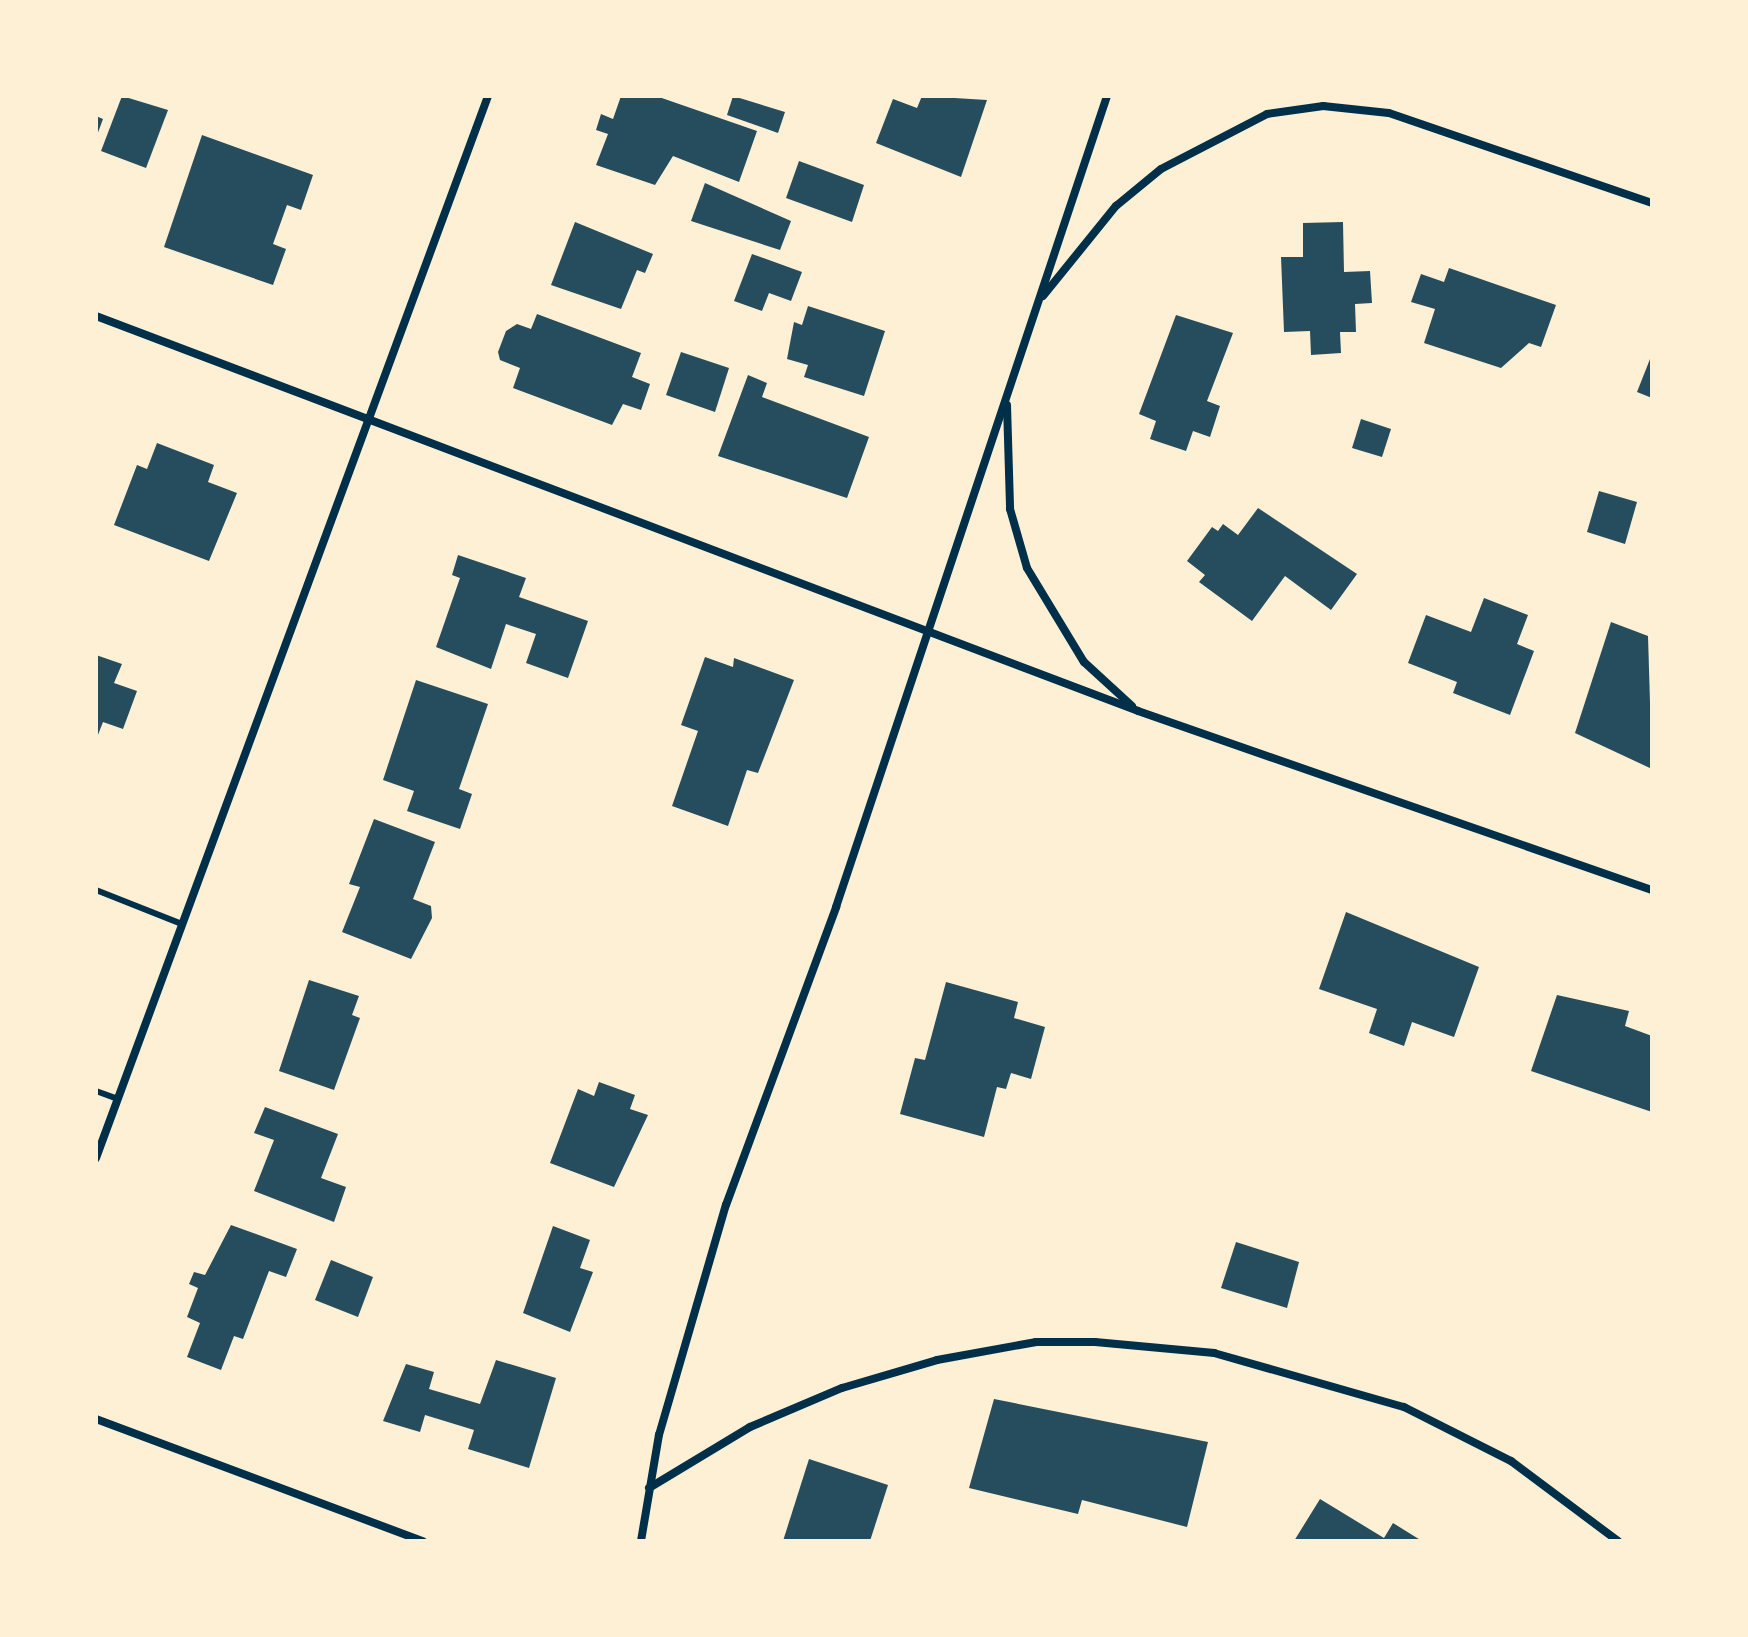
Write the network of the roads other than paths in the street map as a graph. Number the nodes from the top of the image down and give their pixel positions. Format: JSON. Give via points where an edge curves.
{"nodes":[{"id":1,"x":488,"y":96,"type":"edge"},
{"id":2,"x":1107,"y":96,"type":"edge"},
{"id":3,"x":1319,"y":96,"type":"edge"},
{"id":4,"x":1323,"y":106,"type":"junction"},
{"id":5,"x":1652,"y":203,"type":"edge"},
{"id":6,"x":1036,"y":308,"type":"junction"},
{"id":7,"x":96,"y":316,"type":"edge"},
{"id":8,"x":1009,"y":388,"type":"junction"},
{"id":9,"x":368,"y":419,"type":"junction"},
{"id":10,"x":927,"y":633,"type":"junction"},
{"id":11,"x":1138,"y":711,"type":"junction"},
{"id":12,"x":96,"y":890,"type":"edge"},
{"id":13,"x":1652,"y":890,"type":"edge"},
{"id":14,"x":182,"y":924,"type":"junction"},
{"id":15,"x":96,"y":1091,"type":"edge"},
{"id":16,"x":118,"y":1099,"type":"junction"},
{"id":17,"x":96,"y":1158,"type":"edge"},
{"id":18,"x":96,"y":1419,"type":"edge"},
{"id":19,"x":649,"y":1488,"type":"junction"},
{"id":20,"x":423,"y":1541,"type":"edge"},
{"id":21,"x":641,"y":1541,"type":"edge"},
{"id":22,"x":1618,"y":1541,"type":"edge"}],
"edges":[{"from":1,"to":9,"type":"street"},
{"from":2,"to":6,"type":"street"},
{"from":3,"to":4,"type":"street"},
{"from":4,"to":5,"type":"street","via":[[1389,113]]},
{"from":4,"to":6,"type":"street","via":[[1233,127],[1161,169],[1067,259]]},
{"from":6,"to":8,"type":"street"},
{"from":7,"to":9,"type":"street"},
{"from":8,"to":10,"type":"street"},
{"from":8,"to":11,"type":"street","via":[[1003,449],[1010,509],[1027,568],[1084,662]]},
{"from":9,"to":10,"type":"street"},
{"from":9,"to":14,"type":"street"},
{"from":10,"to":11,"type":"street"},
{"from":10,"to":19,"type":"street","via":[[726,1205]]},
{"from":11,"to":13,"type":"street"},
{"from":12,"to":14,"type":"lane"},
{"from":14,"to":16,"type":"street"},
{"from":15,"to":16,"type":"lane"},
{"from":16,"to":17,"type":"street"},
{"from":18,"to":20,"type":"street"},
{"from":19,"to":21,"type":"street"},
{"from":19,"to":22,"type":"street","via":[[750,1427],[842,1388],[937,1360],[1036,1342],[1095,1342],[1214,1353],[1404,1407],[1511,1461]]}]}
